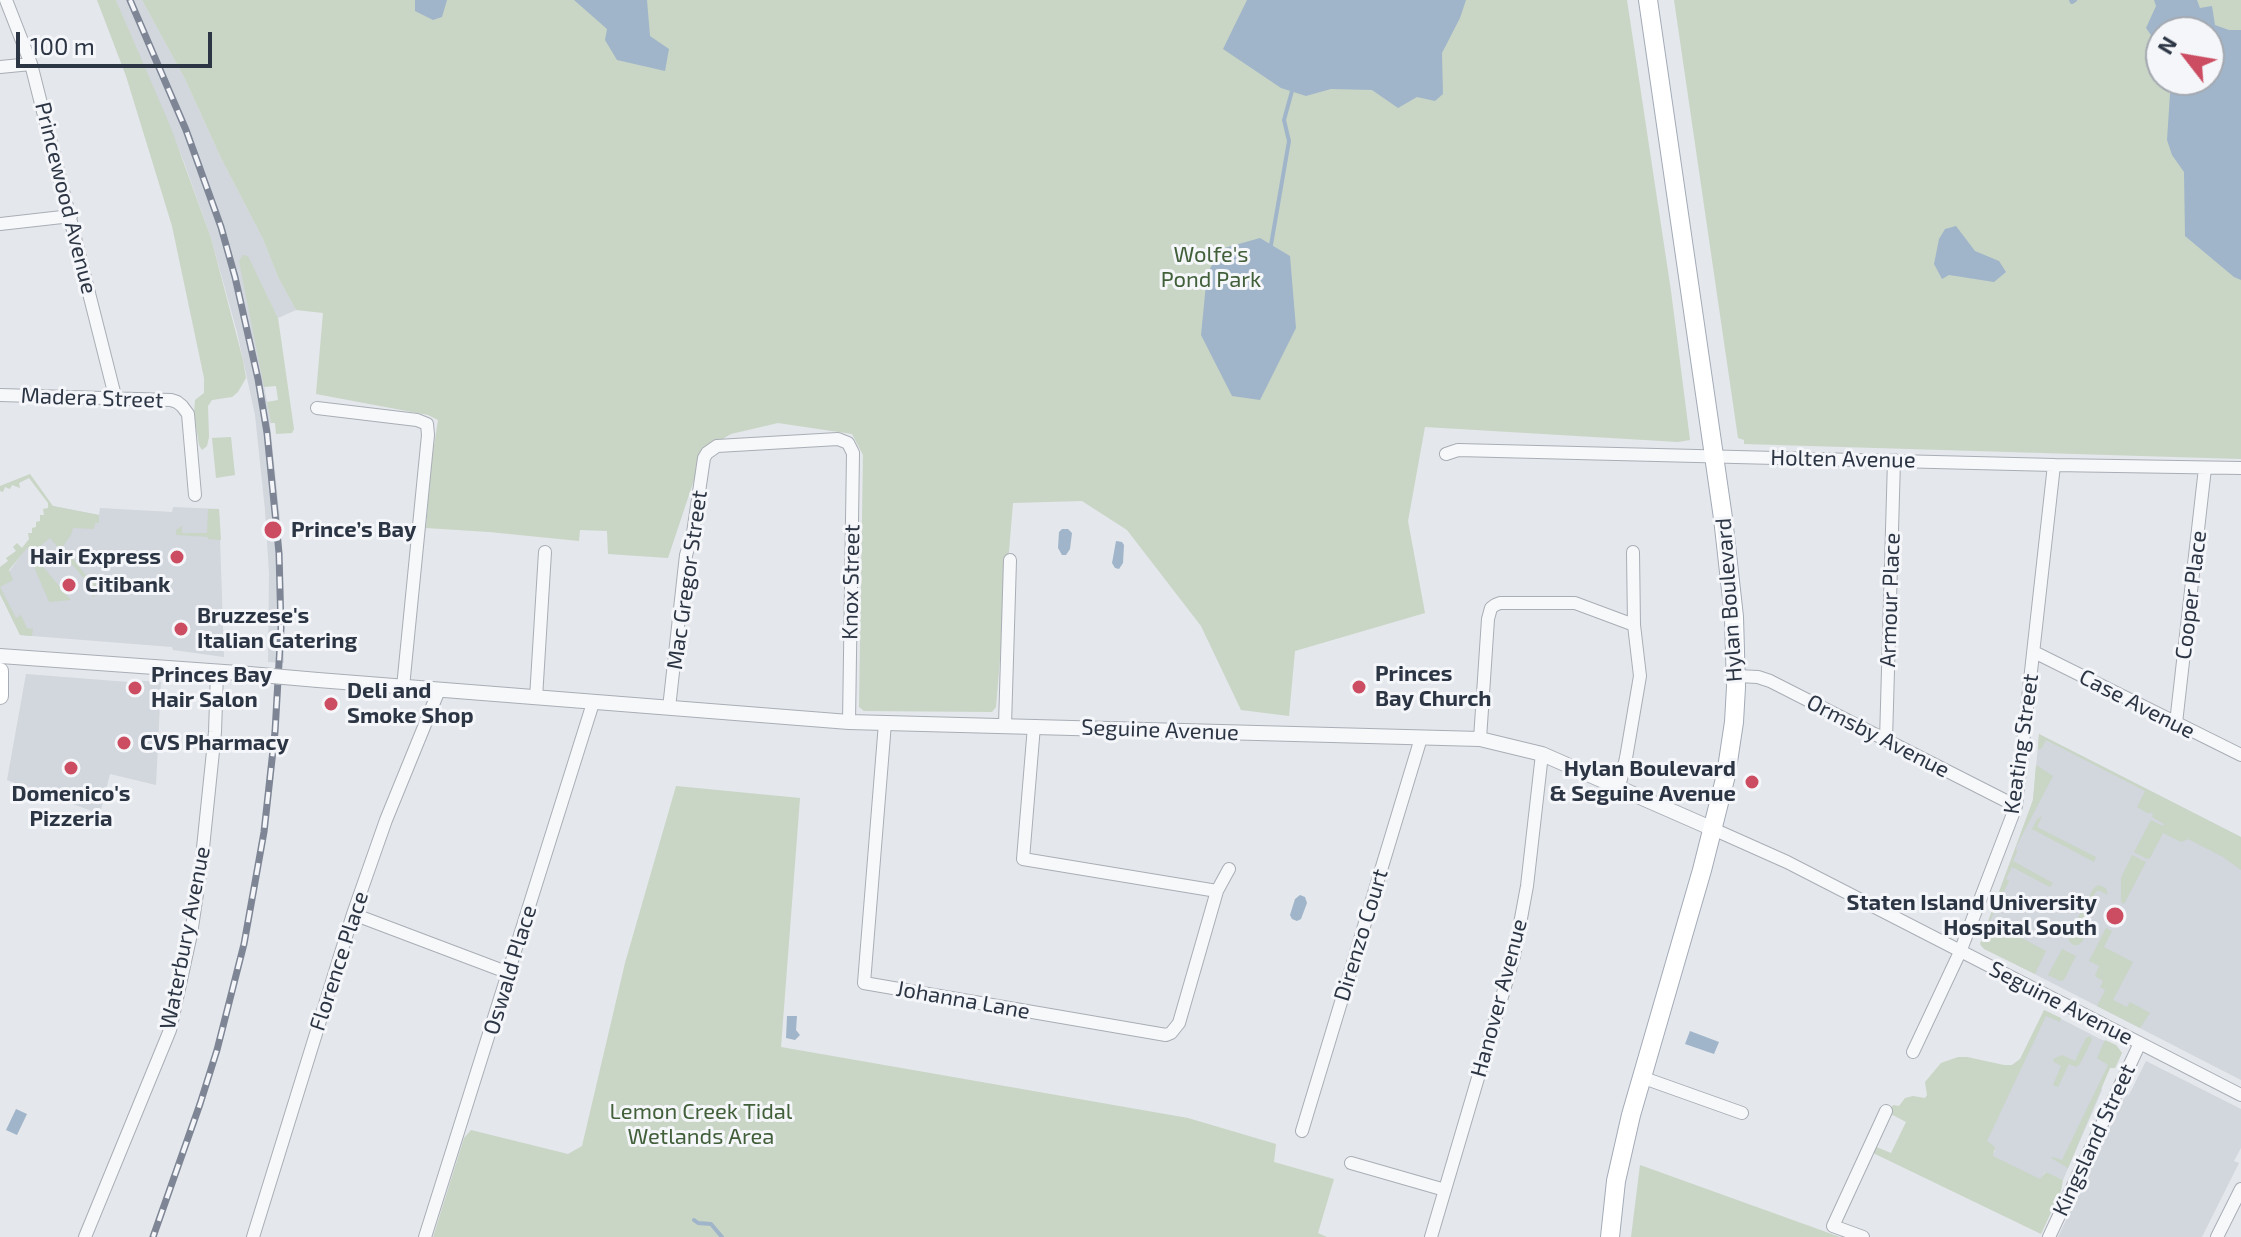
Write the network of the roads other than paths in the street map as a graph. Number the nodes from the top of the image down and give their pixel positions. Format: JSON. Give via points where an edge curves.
{"nodes":[{"id":1,"x":6,"y":0,"type":"edge"},
{"id":2,"x":1648,"y":0,"type":"edge"},
{"id":3,"x":31,"y":64,"type":"junction"},
{"id":4,"x":0,"y":67,"type":"edge"},
{"id":5,"x":71,"y":216,"type":"junction"},
{"id":6,"x":0,"y":224,"type":"edge"},
{"id":7,"x":0,"y":395,"type":"edge"},
{"id":8,"x":116,"y":400,"type":"junction"},
{"id":9,"x":317,"y":408,"type":"dead end"},
{"id":10,"x":848,"y":443,"type":"joint"},
{"id":11,"x":1446,"y":454,"type":"dead end"},
{"id":12,"x":1714,"y":457,"type":"junction"},
{"id":13,"x":1894,"y":460,"type":"junction"},
{"id":14,"x":2054,"y":465,"type":"junction"},
{"id":15,"x":2205,"y":468,"type":"junction"},
{"id":16,"x":2241,"y":468,"type":"edge"},
{"id":17,"x":195,"y":495,"type":"dead end"},
{"id":18,"x":545,"y":552,"type":"dead end"},
{"id":19,"x":1633,"y":552,"type":"dead end"},
{"id":20,"x":1010,"y":560,"type":"dead end"},
{"id":21,"x":1634,"y":625,"type":"junction"},
{"id":22,"x":2034,"y":652,"type":"junction"},
{"id":23,"x":0,"y":656,"type":"edge"},
{"id":24,"x":0,"y":671,"type":"edge"},
{"id":25,"x":217,"y":672,"type":"junction"},
{"id":26,"x":1737,"y":676,"type":"junction"},
{"id":27,"x":403,"y":687,"type":"junction"},
{"id":28,"x":439,"y":690,"type":"junction"},
{"id":29,"x":0,"y":696,"type":"edge"},
{"id":30,"x":536,"y":698,"type":"junction"},
{"id":31,"x":593,"y":703,"type":"junction"},
{"id":32,"x":669,"y":708,"type":"junction"},
{"id":33,"x":849,"y":722,"type":"junction"},
{"id":34,"x":885,"y":723,"type":"junction"},
{"id":35,"x":2176,"y":723,"type":"junction"},
{"id":36,"x":1005,"y":725,"type":"junction"},
{"id":37,"x":1034,"y":726,"type":"junction"},
{"id":38,"x":1421,"y":738,"type":"junction"},
{"id":39,"x":1480,"y":739,"type":"junction"},
{"id":40,"x":1886,"y":740,"type":"junction"},
{"id":41,"x":1542,"y":754,"type":"junction"},
{"id":42,"x":2241,"y":755,"type":"edge"},
{"id":43,"x":1619,"y":787,"type":"junction"},
{"id":44,"x":2016,"y":806,"type":"junction"},
{"id":45,"x":1713,"y":829,"type":"junction"},
{"id":46,"x":1229,"y":869,"type":"dead end"},
{"id":47,"x":1217,"y":891,"type":"junction"},
{"id":48,"x":353,"y":914,"type":"junction"},
{"id":49,"x":1960,"y":952,"type":"junction"},
{"id":50,"x":509,"y":973,"type":"junction"},
{"id":51,"x":2140,"y":1043,"type":"junction"},
{"id":52,"x":1913,"y":1052,"type":"dead end"},
{"id":53,"x":1641,"y":1077,"type":"junction"},
{"id":54,"x":2241,"y":1095,"type":"edge"},
{"id":55,"x":1886,"y":1111,"type":"dead end"},
{"id":56,"x":1742,"y":1113,"type":"dead end"},
{"id":57,"x":1302,"y":1131,"type":"dead end"},
{"id":58,"x":1351,"y":1163,"type":"dead end"},
{"id":59,"x":2241,"y":1189,"type":"edge"},
{"id":60,"x":1445,"y":1190,"type":"junction"},
{"id":61,"x":85,"y":1237,"type":"edge"},
{"id":62,"x":253,"y":1237,"type":"edge"},
{"id":63,"x":425,"y":1237,"type":"edge"},
{"id":64,"x":1431,"y":1237,"type":"edge"},
{"id":65,"x":1610,"y":1237,"type":"edge"},
{"id":66,"x":1863,"y":1237,"type":"edge"},
{"id":67,"x":2049,"y":1237,"type":"edge"},
{"id":68,"x":2217,"y":1237,"type":"edge"}],
"edges":[{"from":1,"to":3,"type":"street","name":"Princewood Avenue"},
{"from":2,"to":12,"type":"main road","name":"Hylan Boulevard"},
{"from":3,"to":4,"type":"street"},
{"from":3,"to":5,"type":"street","name":"Princewood Avenue"},
{"from":5,"to":6,"type":"street"},
{"from":5,"to":8,"type":"street","name":"Princewood Avenue"},
{"from":7,"to":8,"type":"street","name":"Madera Street"},
{"from":8,"to":17,"type":"street","name":"Madera Street","via":[[171,400],[182,406],[188,414]]},
{"from":9,"to":27,"type":"street","via":[[427,424]]},
{"from":10,"to":32,"type":"street","name":"Mac Gregor Street","via":[[838,439],[717,446],[707,453],[686,555]]},
{"from":10,"to":33,"type":"street","name":"Knox Street","via":[[853,453]]},
{"from":11,"to":12,"type":"street","name":"Holten Avenue","via":[[1458,450]]},
{"from":12,"to":13,"type":"street","name":"Holten Avenue"},
{"from":12,"to":26,"type":"main road","name":"Hylan Boulevard"},
{"from":13,"to":14,"type":"street","name":"Holten Avenue"},
{"from":13,"to":40,"type":"street","name":"Armour Place"},
{"from":14,"to":15,"type":"street","name":"Holten Avenue"},
{"from":14,"to":22,"type":"street","name":"Keating Street"},
{"from":15,"to":16,"type":"street","name":"Holten Avenue"},
{"from":15,"to":35,"type":"street","name":"Cooper Place"},
{"from":18,"to":30,"type":"street"},
{"from":19,"to":21,"type":"street"},
{"from":20,"to":36,"type":"street"},
{"from":21,"to":39,"type":"street","via":[[1575,603],[1495,605],[1488,619]]},
{"from":21,"to":43,"type":"street","via":[[1640,676]]},
{"from":22,"to":35,"type":"street","name":"Case Avenue"},
{"from":22,"to":44,"type":"street","name":"Keating Street"},
{"from":23,"to":25,"type":"street","name":"Seguine Avenue"},
{"from":24,"to":29,"type":"main road"},
{"from":25,"to":27,"type":"street","name":"Seguine Avenue","bridge":true},
{"from":25,"to":61,"type":"street","name":"Waterbury Avenue","via":[[201,867],[170,1030]]},
{"from":26,"to":40,"type":"street","name":"Ormsby Avenue","via":[[1762,678]]},
{"from":26,"to":45,"type":"main road","name":"Hylan Boulevard","via":[[1730,750]]},
{"from":27,"to":28,"type":"street","name":"Seguine Avenue"},
{"from":28,"to":30,"type":"street","name":"Seguine Avenue"},
{"from":28,"to":48,"type":"street","name":"Florence Place"},
{"from":30,"to":31,"type":"street","name":"Seguine Avenue"},
{"from":31,"to":32,"type":"street","name":"Seguine Avenue"},
{"from":31,"to":50,"type":"street","name":"Oswald Place"},
{"from":32,"to":33,"type":"street","name":"Seguine Avenue"},
{"from":33,"to":34,"type":"street","name":"Seguine Avenue"},
{"from":34,"to":36,"type":"street","name":"Seguine Avenue"},
{"from":34,"to":47,"type":"street","name":"Johanna Lane","via":[[864,983],[1166,1035],[1179,1023]]},
{"from":35,"to":42,"type":"street","name":"Case Avenue"},
{"from":36,"to":37,"type":"street","name":"Seguine Avenue"},
{"from":37,"to":38,"type":"street","name":"Seguine Avenue"},
{"from":37,"to":47,"type":"street","via":[[1023,859]]},
{"from":38,"to":39,"type":"street","name":"Seguine Avenue"},
{"from":38,"to":57,"type":"street","name":"Direnzo Court"},
{"from":39,"to":41,"type":"street","name":"Seguine Avenue"},
{"from":40,"to":44,"type":"street","name":"Ormsby Avenue"},
{"from":41,"to":43,"type":"street","name":"Seguine Avenue"},
{"from":41,"to":60,"type":"street","name":"Hanover Avenue","via":[[1514,956]]},
{"from":43,"to":45,"type":"street","name":"Seguine Avenue"},
{"from":44,"to":49,"type":"street","name":"Keating Street"},
{"from":45,"to":49,"type":"street","name":"Seguine Avenue"},
{"from":45,"to":53,"type":"main road","name":"Hylan Boulevard"},
{"from":46,"to":47,"type":"street","name":"Johanna Lane"},
{"from":48,"to":50,"type":"street"},
{"from":48,"to":62,"type":"street","name":"Florence Place"},
{"from":49,"to":51,"type":"street","name":"Seguine Avenue"},
{"from":49,"to":52,"type":"street","name":"Keating Street"},
{"from":50,"to":63,"type":"street","name":"Oswald Place"},
{"from":51,"to":54,"type":"street","name":"Seguine Avenue"},
{"from":51,"to":67,"type":"street","name":"Kingsland Street"},
{"from":53,"to":56,"type":"street"},
{"from":53,"to":65,"type":"main road","name":"Hylan Boulevard","via":[[1616,1181]]},
{"from":55,"to":66,"type":"street","via":[[1833,1226]]},
{"from":58,"to":60,"type":"street"},
{"from":59,"to":68,"type":"street"},
{"from":60,"to":64,"type":"street","name":"Hanover Avenue"}]}
